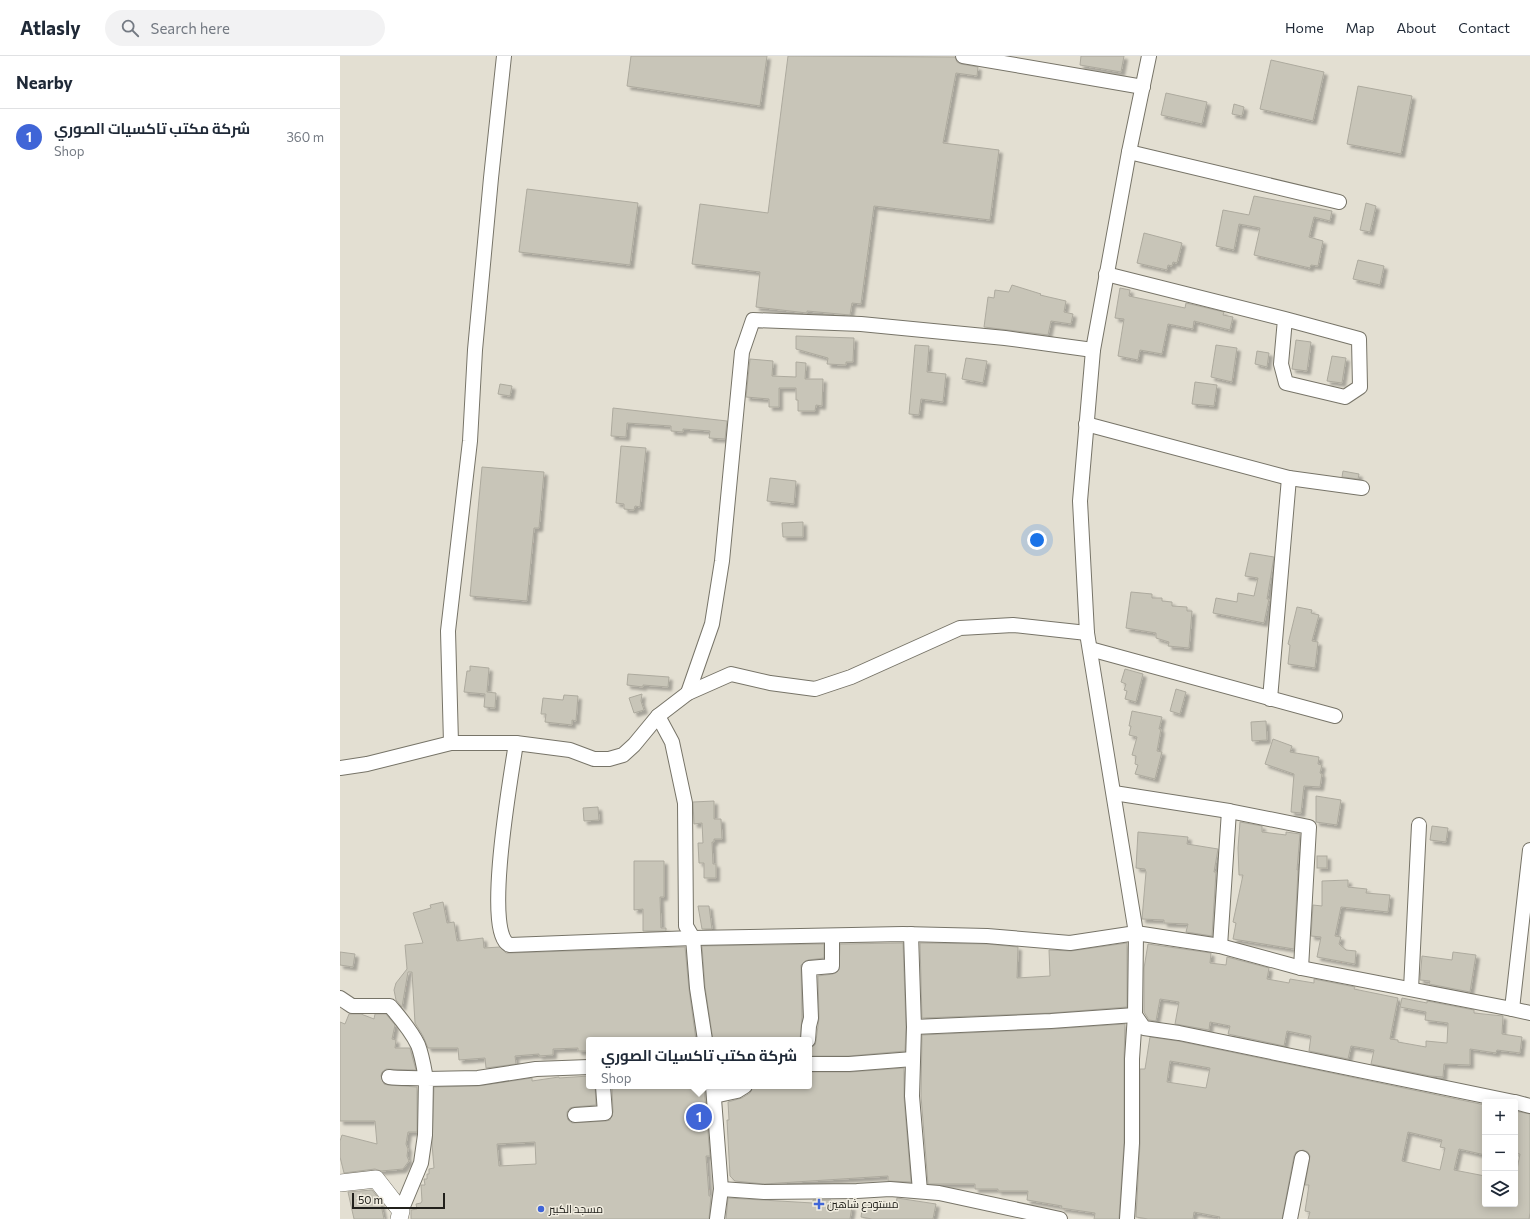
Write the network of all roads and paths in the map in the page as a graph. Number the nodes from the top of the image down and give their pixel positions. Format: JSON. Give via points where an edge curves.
{"nodes":[{"id":1,"x":504,"y":56,"type":"edge"},
{"id":2,"x":963,"y":56,"type":"edge"},
{"id":3,"x":1149,"y":56,"type":"edge"},
{"id":4,"x":1143,"y":87,"type":"junction"},
{"id":5,"x":1129,"y":152,"type":"junction"},
{"id":6,"x":1339,"y":202,"type":"dead end"},
{"id":7,"x":1106,"y":274,"type":"junction"},
{"id":8,"x":1285,"y":319,"type":"junction"},
{"id":9,"x":1093,"y":350,"type":"junction"},
{"id":10,"x":1086,"y":424,"type":"junction"},
{"id":11,"x":1289,"y":478,"type":"junction"},
{"id":12,"x":1362,"y":488,"type":"dead end"},
{"id":13,"x":1087,"y":633,"type":"junction"},
{"id":14,"x":1090,"y":649,"type":"junction"},
{"id":15,"x":688,"y":693,"type":"junction"},
{"id":16,"x":1270,"y":699,"type":"junction"},
{"id":17,"x":658,"y":716,"type":"junction"},
{"id":18,"x":1335,"y":716,"type":"dead end"},
{"id":19,"x":451,"y":743,"type":"junction"},
{"id":20,"x":516,"y":743,"type":"junction"},
{"id":21,"x":340,"y":768,"type":"edge"},
{"id":22,"x":1114,"y":793,"type":"junction"},
{"id":23,"x":1229,"y":811,"type":"junction"},
{"id":24,"x":1419,"y":825,"type":"dead end"},
{"id":25,"x":1530,"y":850,"type":"edge"},
{"id":26,"x":1136,"y":933,"type":"junction"},
{"id":27,"x":911,"y":934,"type":"junction"},
{"id":28,"x":832,"y":936,"type":"junction"},
{"id":29,"x":692,"y":938,"type":"junction"},
{"id":30,"x":1220,"y":946,"type":"junction"},
{"id":31,"x":1301,"y":968,"type":"junction"},
{"id":32,"x":1411,"y":989,"type":"junction"},
{"id":33,"x":340,"y":998,"type":"edge"},
{"id":34,"x":1512,"y":1009,"type":"junction"},
{"id":35,"x":1530,"y":1013,"type":"edge"},
{"id":36,"x":1134,"y":1015,"type":"junction"},
{"id":37,"x":914,"y":1026,"type":"junction"},
{"id":38,"x":705,"y":1037,"type":"edge"},
{"id":39,"x":808,"y":1037,"type":"edge"},
{"id":40,"x":913,"y":1059,"type":"junction"},
{"id":41,"x":812,"y":1064,"type":"edge"},
{"id":42,"x":586,"y":1067,"type":"edge"},
{"id":43,"x":389,"y":1077,"type":"dead end"},
{"id":44,"x":426,"y":1079,"type":"junction"},
{"id":45,"x":603,"y":1089,"type":"edge"},
{"id":46,"x":740,"y":1089,"type":"edge"},
{"id":47,"x":714,"y":1091,"type":"edge"},
{"id":48,"x":1500,"y":1099,"type":"edge"},
{"id":49,"x":1518,"y":1103,"type":"edge"},
{"id":50,"x":1530,"y":1106,"type":"edge"},
{"id":51,"x":575,"y":1116,"type":"dead end"},
{"id":52,"x":1302,"y":1158,"type":"dead end"},
{"id":53,"x":340,"y":1183,"type":"edge"},
{"id":54,"x":721,"y":1189,"type":"junction"},
{"id":55,"x":920,"y":1191,"type":"junction"},
{"id":56,"x":400,"y":1215,"type":"edge"},
{"id":57,"x":718,"y":1219,"type":"edge"},
{"id":58,"x":1060,"y":1219,"type":"edge"},
{"id":59,"x":1127,"y":1219,"type":"edge"},
{"id":60,"x":1290,"y":1219,"type":"edge"}],
"edges":[{"from":1,"to":19,"type":"street","via":[[490,182],[469,448],[448,631]]},
{"from":2,"to":4,"type":"street"},
{"from":3,"to":4,"type":"street"},
{"from":4,"to":5,"type":"street"},
{"from":5,"to":6,"type":"street"},
{"from":5,"to":7,"type":"street"},
{"from":7,"to":8,"type":"street"},
{"from":7,"to":9,"type":"street"},
{"from":8,"to":8,"type":"street","via":[[1359,339],[1360,387],[1345,397],[1286,383],[1281,364]]},
{"from":9,"to":10,"type":"street"},
{"from":9,"to":15,"type":"street","via":[[1005,338],[861,324],[753,320],[742,352],[722,561],[712,624]]},
{"from":10,"to":11,"type":"street"},
{"from":10,"to":13,"type":"street","via":[[1080,501]]},
{"from":11,"to":12,"type":"street"},
{"from":11,"to":16,"type":"street"},
{"from":13,"to":14,"type":"street"},
{"from":13,"to":15,"type":"street","via":[[1013,625],[960,628],[851,677],[816,689],[731,674]]},
{"from":14,"to":16,"type":"street"},
{"from":14,"to":22,"type":"street"},
{"from":15,"to":17,"type":"street"},
{"from":16,"to":18,"type":"street"},
{"from":17,"to":20,"type":"street","via":[[623,755],[609,759],[594,759],[570,750]]},
{"from":17,"to":29,"type":"street","via":[[672,742],[685,803],[686,926]]},
{"from":19,"to":20,"type":"street"},
{"from":19,"to":21,"type":"street","via":[[367,764]]},
{"from":20,"to":29,"type":"street","via":[[503,832],[498,890],[499,923],[505,943],[510,945]]},
{"from":22,"to":23,"type":"street"},
{"from":22,"to":26,"type":"street"},
{"from":23,"to":30,"type":"street"},
{"from":23,"to":31,"type":"street","via":[[1309,827]]},
{"from":24,"to":32,"type":"street"},
{"from":25,"to":34,"type":"street"},
{"from":26,"to":27,"type":"street","via":[[1070,943],[987,936]]},
{"from":26,"to":30,"type":"street"},
{"from":26,"to":36,"type":"street"},
{"from":27,"to":28,"type":"street"},
{"from":27,"to":37,"type":"street"},
{"from":28,"to":29,"type":"street"},
{"from":28,"to":39,"type":"street","via":[[832,966],[809,968],[811,1018]]},
{"from":29,"to":38,"type":"street"},
{"from":30,"to":31,"type":"street"},
{"from":31,"to":32,"type":"street"},
{"from":32,"to":34,"type":"street"},
{"from":33,"to":44,"type":"street","via":[[352,1006],[390,1006],[403,1021],[418,1046]]},
{"from":34,"to":35,"type":"street"},
{"from":36,"to":37,"type":"street"},
{"from":36,"to":48,"type":"street","via":[[1144,1028]]},
{"from":36,"to":59,"type":"street","via":[[1132,1143]]},
{"from":37,"to":40,"type":"street"},
{"from":40,"to":41,"type":"street"},
{"from":40,"to":55,"type":"street","via":[[913,1117]]},
{"from":42,"to":44,"type":"street","via":[[536,1069],[478,1078]]},
{"from":43,"to":44,"type":"street"},
{"from":44,"to":56,"type":"street","via":[[425,1135],[421,1163]]},
{"from":45,"to":51,"type":"street","via":[[605,1113]]},
{"from":46,"to":47,"type":"street"},
{"from":47,"to":54,"type":"street"},
{"from":49,"to":50,"type":"street"},
{"from":52,"to":60,"type":"street"},
{"from":53,"to":56,"type":"street","via":[[376,1179]]},
{"from":54,"to":55,"type":"street","via":[[764,1192],[890,1189]]},
{"from":54,"to":57,"type":"street"},
{"from":55,"to":58,"type":"street"}]}
